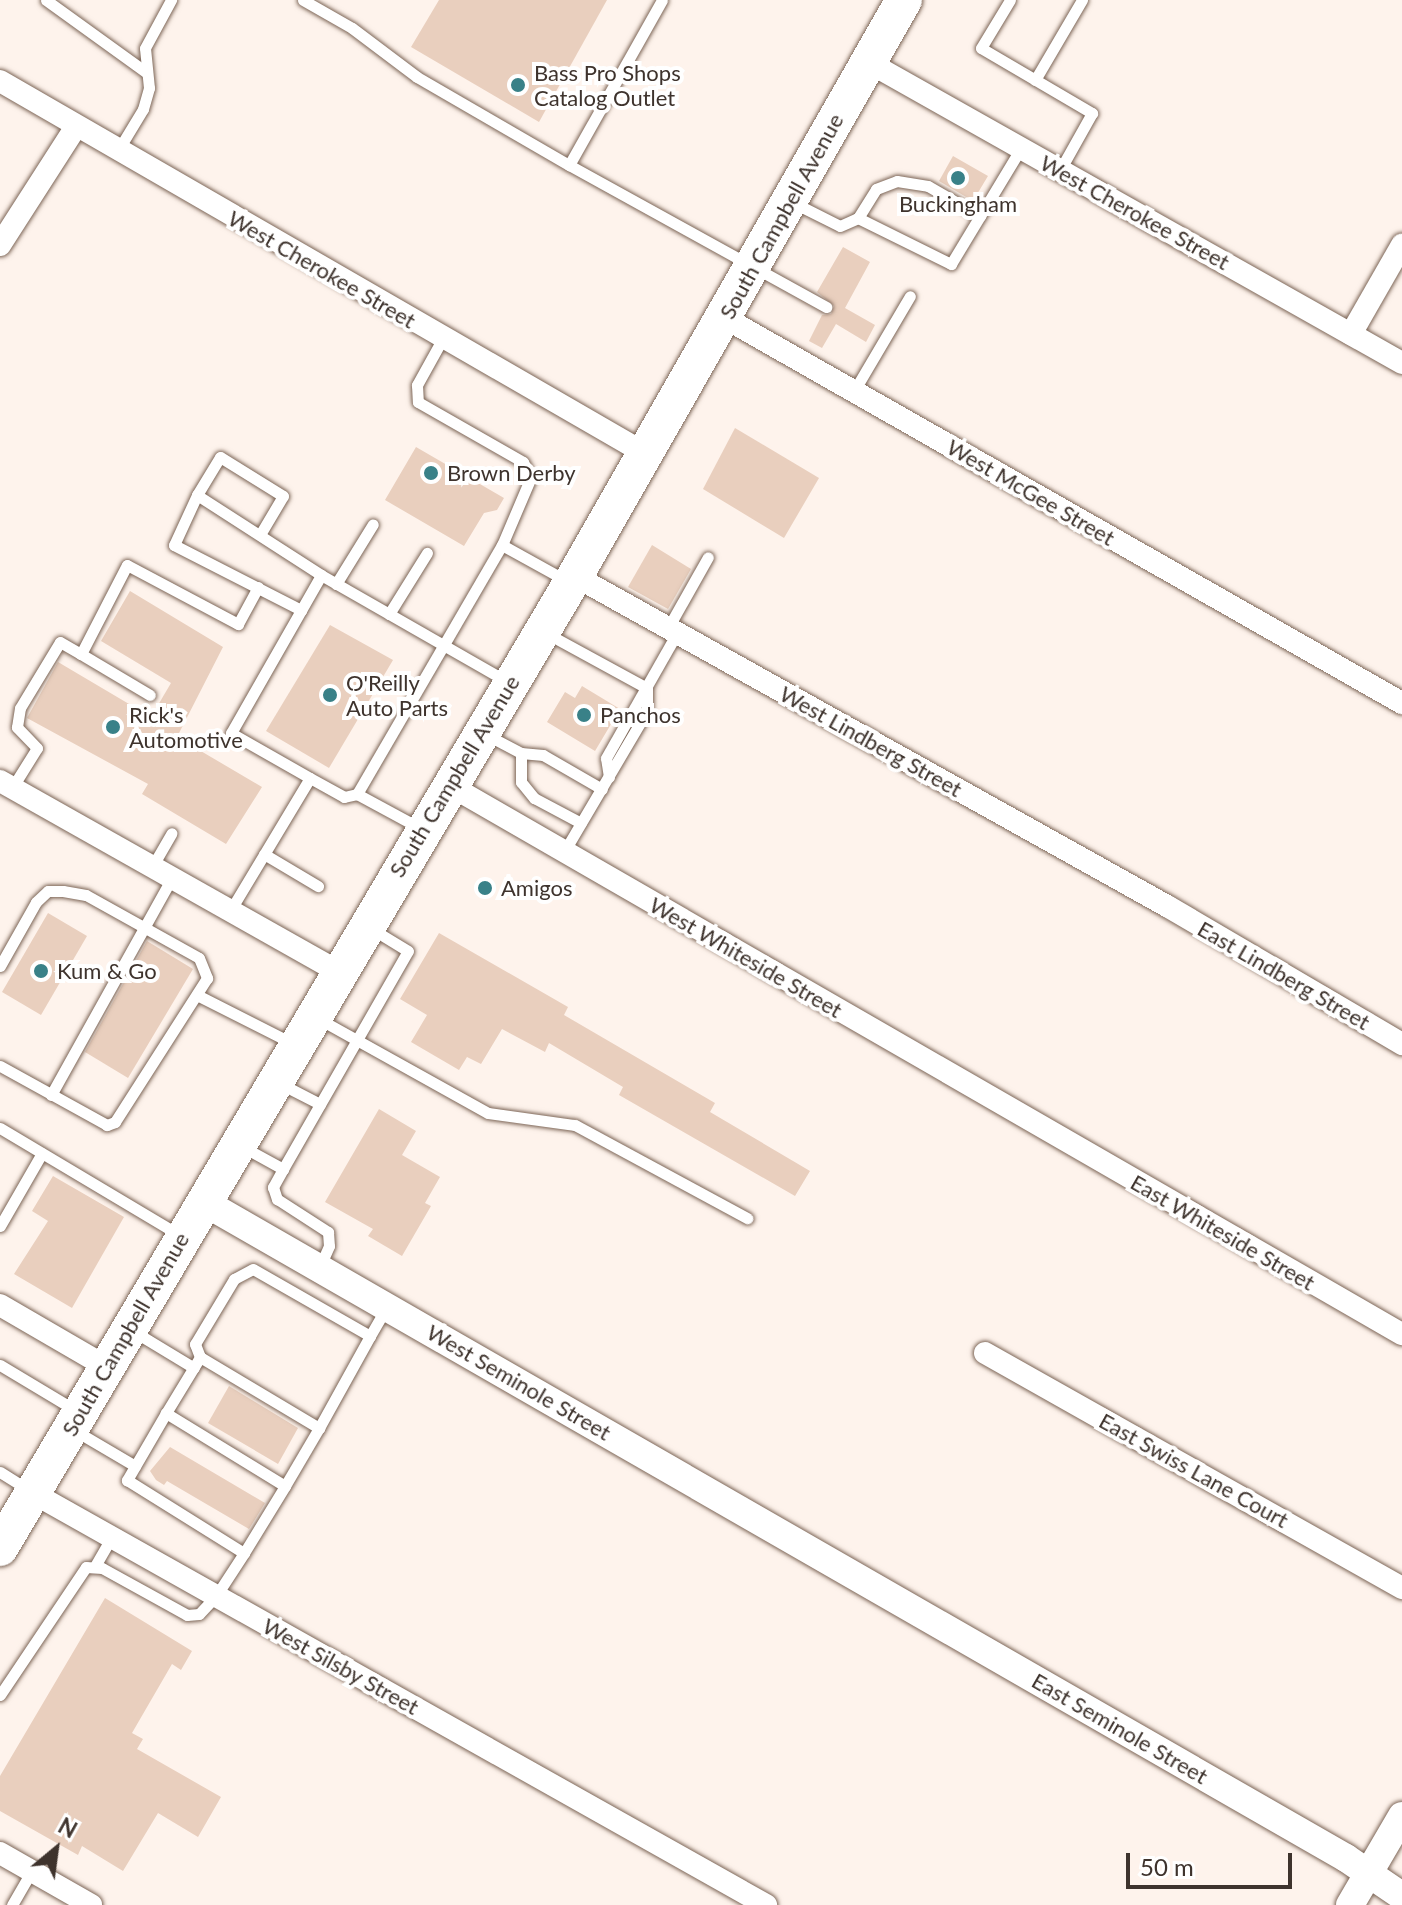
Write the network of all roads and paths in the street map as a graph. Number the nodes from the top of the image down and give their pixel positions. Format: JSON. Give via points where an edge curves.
{"nodes":[{"id":1,"x":46,"y":0,"type":"edge"},
{"id":2,"x":171,"y":0,"type":"edge"},
{"id":3,"x":303,"y":0,"type":"edge"},
{"id":4,"x":662,"y":0,"type":"edge"},
{"id":5,"x":904,"y":0,"type":"edge"},
{"id":6,"x":1010,"y":0,"type":"edge"},
{"id":7,"x":1082,"y":0,"type":"edge"},
{"id":8,"x":868,"y":62,"type":"junction"},
{"id":9,"x":146,"y":72,"type":"junction"},
{"id":10,"x":1035,"y":80,"type":"junction"},
{"id":11,"x":0,"y":81,"type":"edge"},
{"id":12,"x":75,"y":128,"type":"junction"},
{"id":13,"x":1021,"y":148,"type":"junction"},
{"id":14,"x":117,"y":152,"type":"junction"},
{"id":15,"x":569,"y":165,"type":"junction"},
{"id":16,"x":1060,"y":170,"type":"junction"},
{"id":17,"x":790,"y":200,"type":"junction"},
{"id":18,"x":980,"y":216,"type":"junction"},
{"id":19,"x":858,"y":218,"type":"junction"},
{"id":20,"x":0,"y":245,"type":"edge"},
{"id":21,"x":1402,"y":245,"type":"edge"},
{"id":22,"x":752,"y":269,"type":"junction"},
{"id":23,"x":910,"y":296,"type":"dead end"},
{"id":24,"x":826,"y":307,"type":"dead end"},
{"id":25,"x":725,"y":318,"type":"junction"},
{"id":26,"x":871,"y":334,"type":"dead end"},
{"id":27,"x":1351,"y":334,"type":"junction"},
{"id":28,"x":443,"y":338,"type":"junction"},
{"id":29,"x":883,"y":342,"type":"junction"},
{"id":30,"x":1402,"y":363,"type":"edge"},
{"id":31,"x":854,"y":391,"type":"junction"},
{"id":32,"x":646,"y":454,"type":"junction"},
{"id":33,"x":197,"y":495,"type":"junction"},
{"id":34,"x":373,"y":524,"type":"dead end"},
{"id":35,"x":261,"y":533,"type":"junction"},
{"id":36,"x":502,"y":545,"type":"junction"},
{"id":37,"x":427,"y":553,"type":"dead end"},
{"id":38,"x":708,"y":557,"type":"dead end"},
{"id":39,"x":321,"y":575,"type":"junction"},
{"id":40,"x":573,"y":580,"type":"junction"},
{"id":41,"x":336,"y":584,"type":"junction"},
{"id":42,"x":258,"y":587,"type":"junction"},
{"id":43,"x":301,"y":610,"type":"junction"},
{"id":44,"x":389,"y":614,"type":"junction"},
{"id":45,"x":542,"y":631,"type":"junction"},
{"id":46,"x":673,"y":631,"type":"junction"},
{"id":47,"x":444,"y":645,"type":"junction"},
{"id":48,"x":81,"y":654,"type":"junction"},
{"id":49,"x":510,"y":684,"type":"junction"},
{"id":50,"x":647,"y":688,"type":"junction"},
{"id":51,"x":150,"y":695,"type":"dead end"},
{"id":52,"x":1402,"y":703,"type":"edge"},
{"id":53,"x":481,"y":732,"type":"junction"},
{"id":54,"x":521,"y":753,"type":"junction"},
{"id":55,"x":310,"y":778,"type":"junction"},
{"id":56,"x":6,"y":785,"type":"edge"},
{"id":57,"x":449,"y":785,"type":"junction"},
{"id":58,"x":602,"y":789,"type":"junction"},
{"id":59,"x":357,"y":794,"type":"junction"},
{"id":60,"x":581,"y":823,"type":"junction"},
{"id":61,"x":422,"y":829,"type":"junction"},
{"id":62,"x":172,"y":833,"type":"dead end"},
{"id":63,"x":564,"y":852,"type":"junction"},
{"id":64,"x":264,"y":854,"type":"junction"},
{"id":65,"x":162,"y":873,"type":"junction"},
{"id":66,"x":318,"y":886,"type":"dead end"},
{"id":67,"x":1167,"y":906,"type":"joint"},
{"id":68,"x":230,"y":911,"type":"junction"},
{"id":69,"x":365,"y":925,"type":"junction"},
{"id":70,"x":143,"y":927,"type":"junction"},
{"id":71,"x":0,"y":966,"type":"edge"},
{"id":72,"x":337,"y":971,"type":"junction"},
{"id":73,"x":197,"y":995,"type":"junction"},
{"id":74,"x":303,"y":1029,"type":"junction"},
{"id":75,"x":356,"y":1039,"type":"junction"},
{"id":76,"x":1402,"y":1044,"type":"edge"},
{"id":77,"x":0,"y":1066,"type":"edge"},
{"id":78,"x":273,"y":1079,"type":"junction"},
{"id":79,"x":51,"y":1095,"type":"junction"},
{"id":80,"x":320,"y":1104,"type":"junction"},
{"id":81,"x":0,"y":1128,"type":"edge"},
{"id":82,"x":1044,"y":1130,"type":"joint"},
{"id":83,"x":236,"y":1143,"type":"junction"},
{"id":84,"x":42,"y":1153,"type":"junction"},
{"id":85,"x":283,"y":1169,"type":"junction"},
{"id":86,"x":202,"y":1201,"type":"junction"},
{"id":87,"x":747,"y":1218,"type":"dead end"},
{"id":88,"x":0,"y":1226,"type":"edge"},
{"id":89,"x":181,"y":1236,"type":"junction"},
{"id":90,"x":319,"y":1268,"type":"junction"},
{"id":91,"x":0,"y":1305,"type":"edge"},
{"id":92,"x":387,"y":1306,"type":"junction"},
{"id":93,"x":128,"y":1328,"type":"junction"},
{"id":94,"x":1402,"y":1334,"type":"edge"},
{"id":95,"x":370,"y":1336,"type":"junction"},
{"id":96,"x":985,"y":1353,"type":"dead end"},
{"id":97,"x":197,"y":1362,"type":"junction"},
{"id":98,"x":0,"y":1365,"type":"edge"},
{"id":99,"x":105,"y":1366,"type":"junction"},
{"id":100,"x":166,"y":1413,"type":"junction"},
{"id":101,"x":74,"y":1420,"type":"junction"},
{"id":102,"x":319,"y":1428,"type":"junction"},
{"id":103,"x":135,"y":1466,"type":"junction"},
{"id":104,"x":0,"y":1472,"type":"edge"},
{"id":105,"x":285,"y":1486,"type":"junction"},
{"id":106,"x":33,"y":1493,"type":"junction"},
{"id":107,"x":4,"y":1534,"type":"edge"},
{"id":108,"x":112,"y":1537,"type":"junction"},
{"id":109,"x":244,"y":1553,"type":"junction"},
{"id":110,"x":836,"y":1563,"type":"joint"},
{"id":111,"x":95,"y":1566,"type":"junction"},
{"id":112,"x":1402,"y":1588,"type":"edge"},
{"id":113,"x":216,"y":1596,"type":"junction"},
{"id":114,"x":0,"y":1695,"type":"edge"},
{"id":115,"x":1402,"y":1816,"type":"edge"},
{"id":116,"x":0,"y":1853,"type":"edge"},
{"id":117,"x":32,"y":1871,"type":"junction"},
{"id":118,"x":1369,"y":1872,"type":"junction"},
{"id":119,"x":1402,"y":1896,"type":"edge"},
{"id":120,"x":12,"y":1905,"type":"edge"},
{"id":121,"x":91,"y":1905,"type":"edge"},
{"id":122,"x":766,"y":1905,"type":"edge"},
{"id":123,"x":1350,"y":1905,"type":"edge"}],
"edges":[{"from":1,"to":9,"type":"lane"},
{"from":2,"to":9,"type":"lane","via":[[145,48]]},
{"from":3,"to":15,"type":"lane","via":[[352,28],[417,77]]},
{"from":4,"to":15,"type":"lane"},
{"from":5,"to":8,"type":"main road","name":"South Campbell Avenue"},
{"from":6,"to":10,"type":"lane","via":[[981,48]]},
{"from":7,"to":10,"type":"lane"},
{"from":8,"to":13,"type":"street","name":"West Cherokee Street"},
{"from":8,"to":17,"type":"main road","name":"South Campbell Avenue"},
{"from":9,"to":14,"type":"lane","via":[[143,109]]},
{"from":10,"to":16,"type":"lane","via":[[1092,113]]},
{"from":11,"to":12,"type":"street","name":"West Cherokee Street"},
{"from":12,"to":14,"type":"street","name":"West Cherokee Street"},
{"from":12,"to":20,"type":"street"},
{"from":13,"to":16,"type":"street","name":"West Cherokee Street"},
{"from":13,"to":18,"type":"lane"},
{"from":14,"to":28,"type":"street","name":"West Cherokee Street"},
{"from":15,"to":22,"type":"lane"},
{"from":16,"to":27,"type":"street","name":"West Cherokee Street"},
{"from":17,"to":19,"type":"lane","via":[[840,226]]},
{"from":17,"to":22,"type":"main road","name":"South Campbell Avenue"},
{"from":18,"to":19,"type":"lane","via":[[928,186],[897,181],[876,189]]},
{"from":18,"to":19,"type":"lane","via":[[951,264]]},
{"from":21,"to":27,"type":"street"},
{"from":22,"to":24,"type":"lane"},
{"from":22,"to":25,"type":"main road","name":"South Campbell Avenue"},
{"from":23,"to":29,"type":"lane"},
{"from":25,"to":31,"type":"street","name":"West McGee Street"},
{"from":25,"to":32,"type":"main road","name":"South Campbell Avenue"},
{"from":26,"to":29,"type":"lane"},
{"from":27,"to":30,"type":"street","name":"West Cherokee Street"},
{"from":28,"to":32,"type":"street","name":"West Cherokee Street"},
{"from":28,"to":36,"type":"lane","via":[[417,385],[418,402],[523,462],[531,477]]},
{"from":29,"to":31,"type":"lane"},
{"from":31,"to":52,"type":"street","name":"West McGee Street"},
{"from":32,"to":40,"type":"main road","name":"South Campbell Avenue"},
{"from":33,"to":35,"type":"lane"},
{"from":33,"to":35,"type":"lane","via":[[220,457],[283,496]]},
{"from":33,"to":42,"type":"lane","via":[[174,545]]},
{"from":34,"to":41,"type":"lane"},
{"from":35,"to":39,"type":"lane"},
{"from":36,"to":40,"type":"lane"},
{"from":36,"to":47,"type":"lane"},
{"from":37,"to":44,"type":"lane"},
{"from":38,"to":46,"type":"lane"},
{"from":39,"to":41,"type":"lane"},
{"from":39,"to":43,"type":"lane"},
{"from":40,"to":45,"type":"main road","name":"South Campbell Avenue"},
{"from":40,"to":46,"type":"street","name":"West Lindberg Street"},
{"from":41,"to":44,"type":"lane"},
{"from":42,"to":43,"type":"lane"},
{"from":42,"to":48,"type":"lane","via":[[238,624],[127,565]]},
{"from":43,"to":55,"type":"lane","via":[[231,733]]},
{"from":44,"to":47,"type":"lane"},
{"from":45,"to":49,"type":"main road","name":"South Campbell Avenue"},
{"from":45,"to":50,"type":"lane"},
{"from":46,"to":50,"type":"lane"},
{"from":46,"to":67,"type":"street","name":"West Lindberg Street"},
{"from":47,"to":49,"type":"lane"},
{"from":47,"to":59,"type":"lane"},
{"from":48,"to":51,"type":"lane"},
{"from":48,"to":56,"type":"lane","via":[[60,642],[20,708],[17,727],[37,748]]},
{"from":49,"to":53,"type":"main road","name":"South Campbell Avenue"},
{"from":50,"to":58,"type":"lane","via":[[647,711]]},
{"from":53,"to":54,"type":"lane"},
{"from":53,"to":57,"type":"main road","name":"South Campbell Avenue"},
{"from":54,"to":58,"type":"lane","via":[[543,755]]},
{"from":54,"to":60,"type":"lane","via":[[521,782],[534,798]]},
{"from":55,"to":59,"type":"lane","via":[[344,797]]},
{"from":55,"to":64,"type":"lane"},
{"from":56,"to":65,"type":"street"},
{"from":57,"to":61,"type":"main road","name":"South Campbell Avenue"},
{"from":57,"to":63,"type":"street","name":"West Whiteside Street"},
{"from":58,"to":60,"type":"lane"},
{"from":59,"to":61,"type":"lane"},
{"from":60,"to":63,"type":"lane"},
{"from":61,"to":69,"type":"main road","name":"South Campbell Avenue"},
{"from":62,"to":65,"type":"lane"},
{"from":63,"to":82,"type":"street","name":"West Whiteside Street"},
{"from":64,"to":66,"type":"lane"},
{"from":64,"to":68,"type":"lane"},
{"from":65,"to":68,"type":"street"},
{"from":65,"to":70,"type":"lane"},
{"from":67,"to":76,"type":"street","name":"East Lindberg Street"},
{"from":68,"to":72,"type":"street"},
{"from":69,"to":72,"type":"main road","name":"South Campbell Avenue"},
{"from":69,"to":75,"type":"lane","via":[[408,951]]},
{"from":70,"to":71,"type":"lane","via":[[86,895],[48,891]]},
{"from":70,"to":73,"type":"lane","via":[[199,958],[207,978]]},
{"from":70,"to":79,"type":"lane"},
{"from":72,"to":74,"type":"main road","name":"South Campbell Avenue"},
{"from":73,"to":74,"type":"lane"},
{"from":73,"to":79,"type":"lane","via":[[115,1122],[107,1125]]},
{"from":74,"to":75,"type":"lane"},
{"from":74,"to":78,"type":"main road","name":"South Campbell Avenue"},
{"from":75,"to":80,"type":"lane"},
{"from":75,"to":87,"type":"lane","via":[[488,1113],[575,1125],[603,1137]]},
{"from":77,"to":79,"type":"lane"},
{"from":78,"to":80,"type":"lane"},
{"from":78,"to":83,"type":"main road","name":"South Campbell Avenue"},
{"from":80,"to":85,"type":"lane"},
{"from":81,"to":84,"type":"lane"},
{"from":82,"to":94,"type":"street","name":"East Whiteside Street"},
{"from":83,"to":85,"type":"lane"},
{"from":83,"to":86,"type":"main road","name":"South Campbell Avenue"},
{"from":84,"to":88,"type":"lane"},
{"from":84,"to":89,"type":"lane"},
{"from":85,"to":90,"type":"lane","via":[[273,1187],[277,1199],[328,1232],[329,1246]]},
{"from":86,"to":89,"type":"main road","name":"South Campbell Avenue"},
{"from":86,"to":90,"type":"street","name":"West Seminole Street"},
{"from":89,"to":93,"type":"main road","name":"South Campbell Avenue"},
{"from":90,"to":92,"type":"street","name":"West Seminole Street"},
{"from":91,"to":99,"type":"street"},
{"from":92,"to":95,"type":"lane"},
{"from":92,"to":110,"type":"street","name":"West Seminole Street"},
{"from":93,"to":97,"type":"lane"},
{"from":93,"to":99,"type":"main road","name":"South Campbell Avenue"},
{"from":95,"to":97,"type":"lane","via":[[253,1269],[234,1279],[226,1292],[195,1344]]},
{"from":95,"to":102,"type":"lane"},
{"from":96,"to":112,"type":"street","name":"East Swiss Lane Court"},
{"from":97,"to":100,"type":"lane"},
{"from":97,"to":102,"type":"lane"},
{"from":98,"to":101,"type":"lane"},
{"from":99,"to":101,"type":"main road","name":"South Campbell Avenue"},
{"from":100,"to":103,"type":"lane"},
{"from":100,"to":105,"type":"lane"},
{"from":101,"to":103,"type":"lane"},
{"from":101,"to":106,"type":"main road","name":"South Campbell Avenue"},
{"from":102,"to":105,"type":"lane"},
{"from":103,"to":109,"type":"lane","via":[[127,1480]]},
{"from":104,"to":106,"type":"lane"},
{"from":105,"to":109,"type":"lane"},
{"from":106,"to":107,"type":"main road","name":"South Campbell Avenue"},
{"from":106,"to":108,"type":"street","name":"West Silsby Street"},
{"from":108,"to":111,"type":"lane"},
{"from":108,"to":113,"type":"street","name":"West Silsby Street"},
{"from":109,"to":113,"type":"lane"},
{"from":110,"to":118,"type":"street","name":"East Seminole Street"},
{"from":111,"to":113,"type":"lane","via":[[187,1615],[199,1614]]},
{"from":111,"to":114,"type":"lane","via":[[80,1571]]},
{"from":113,"to":122,"type":"street","name":"West Silsby Street"},
{"from":115,"to":118,"type":"street"},
{"from":116,"to":117,"type":"street"},
{"from":117,"to":120,"type":"lane"},
{"from":117,"to":121,"type":"street"},
{"from":118,"to":119,"type":"street","name":"East Seminole Street"},
{"from":118,"to":123,"type":"street"}]}
